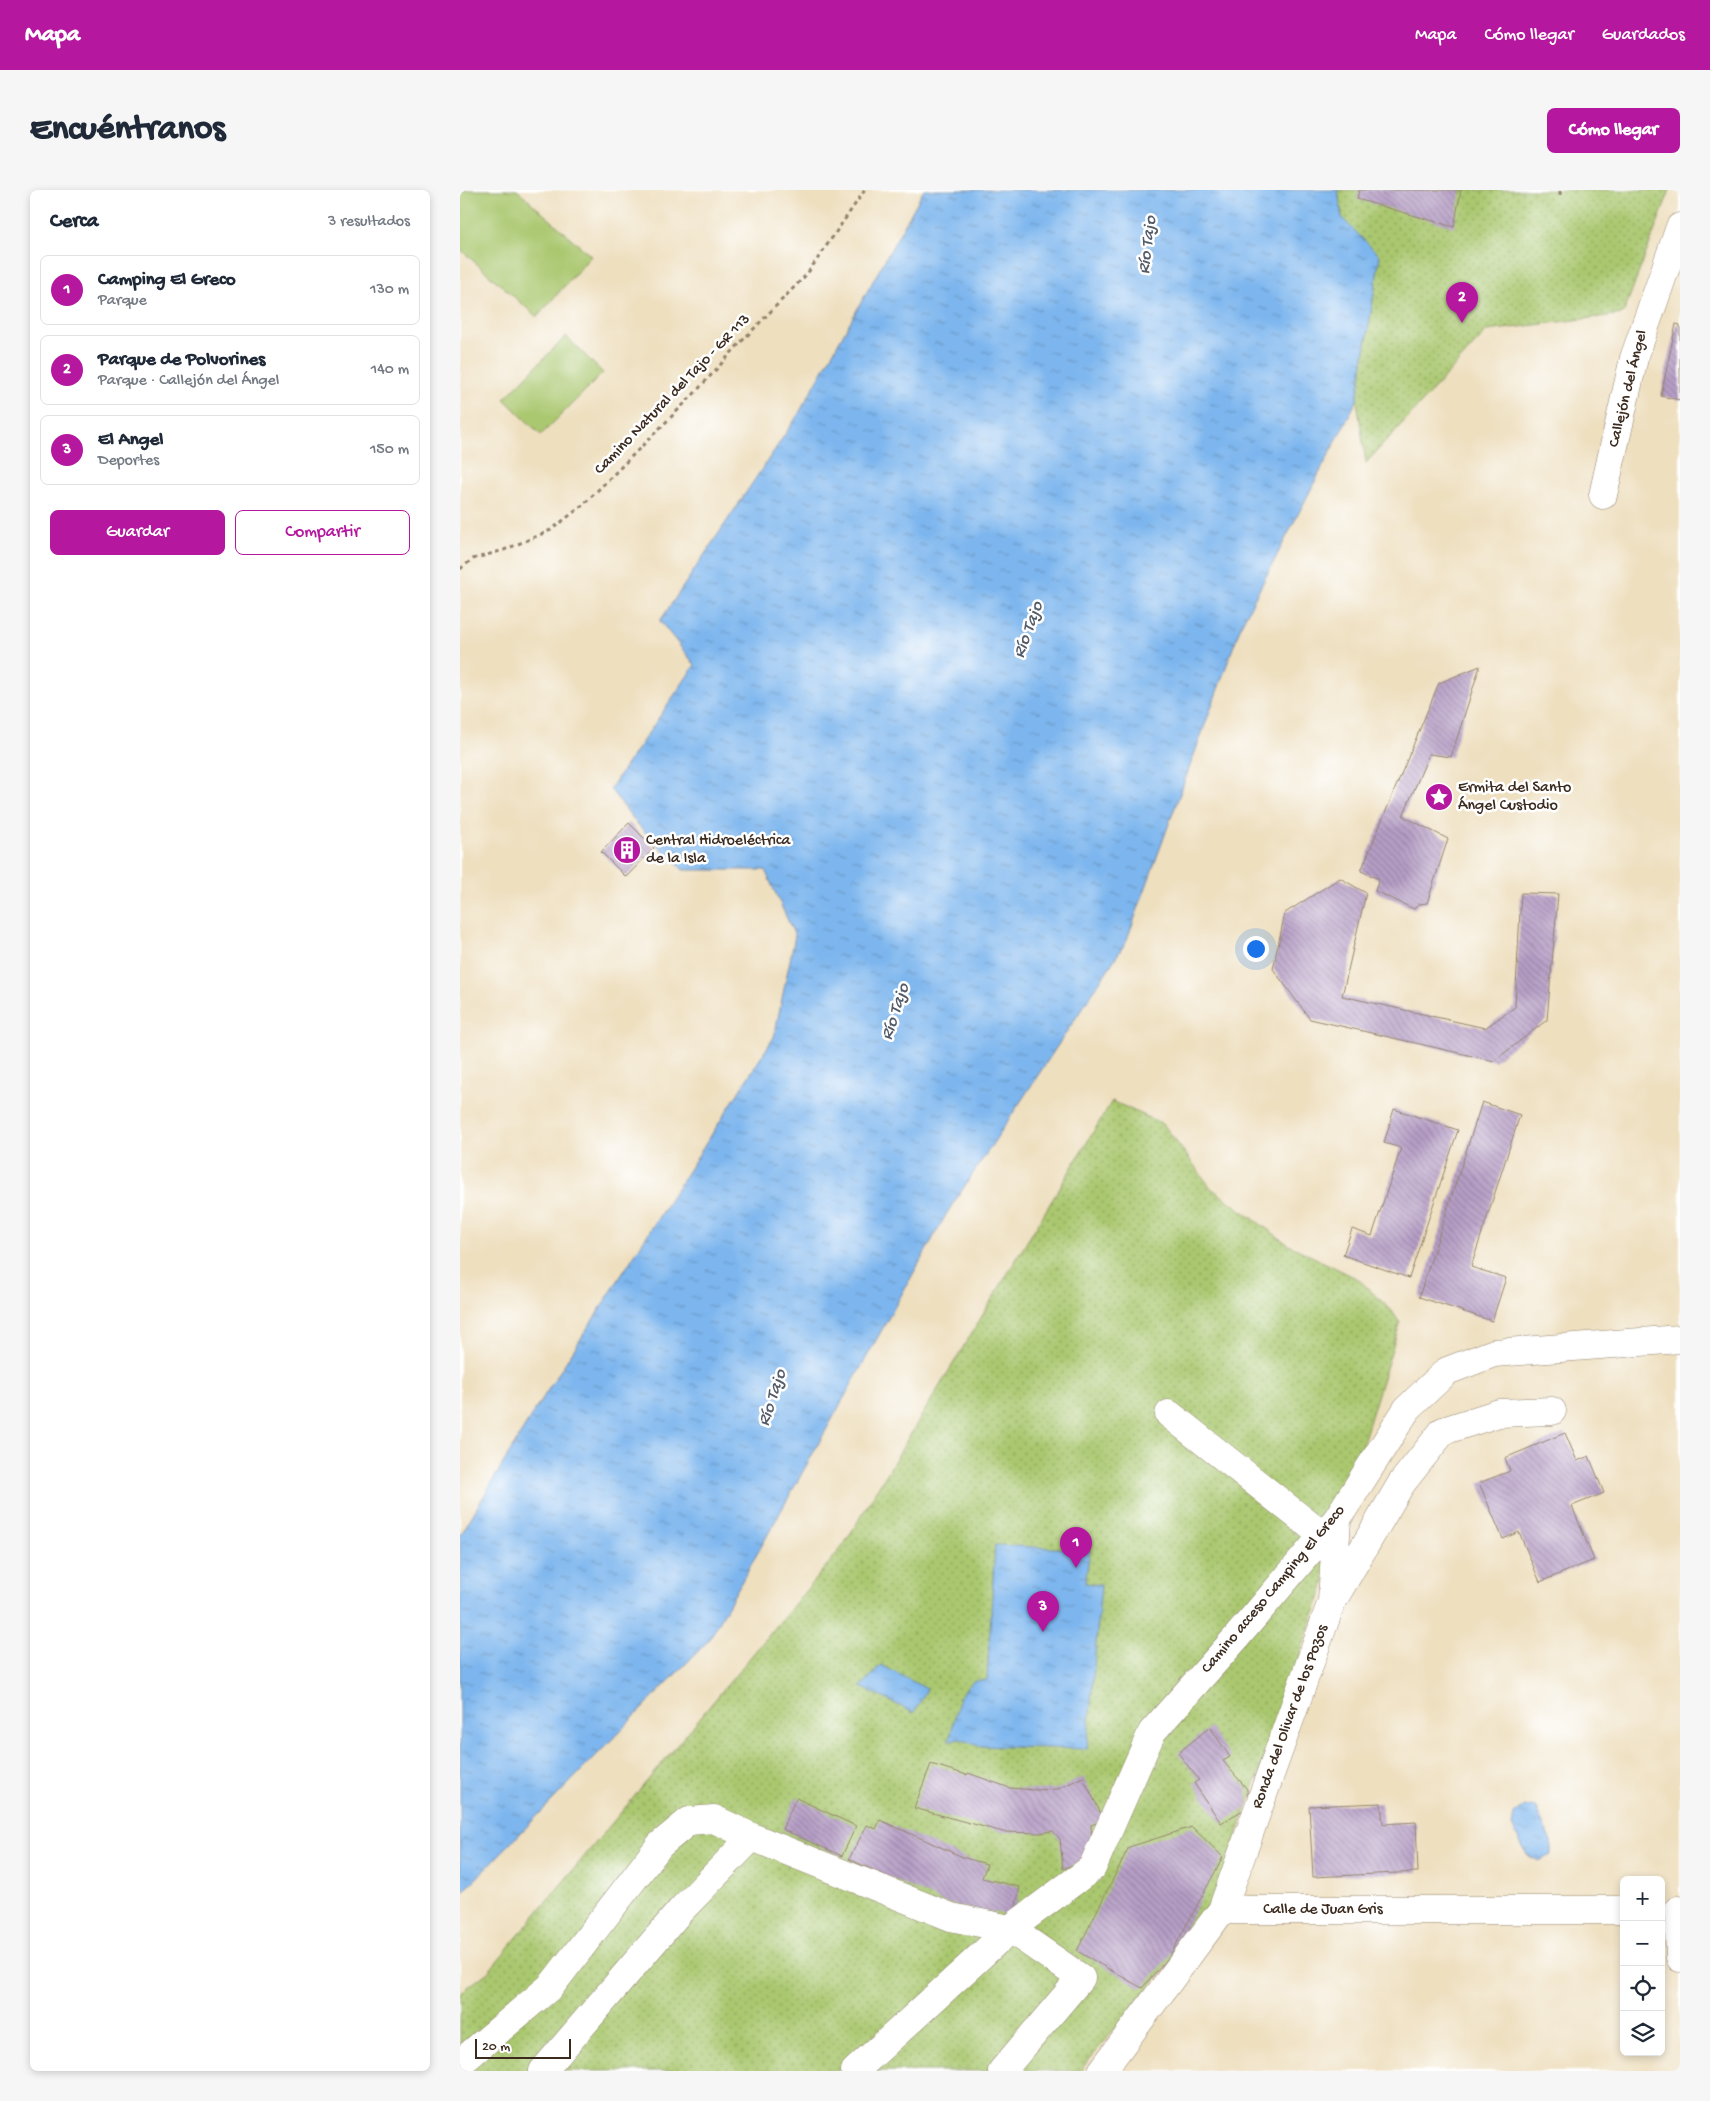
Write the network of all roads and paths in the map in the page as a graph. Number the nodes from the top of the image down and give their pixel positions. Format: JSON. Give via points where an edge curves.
{"nodes":[{"id":1,"x":865,"y":190,"type":"edge"},
{"id":2,"x":1560,"y":190,"type":"edge"},
{"id":3,"x":1560,"y":195,"type":"dead end"},
{"id":4,"x":1680,"y":227,"type":"edge"},
{"id":5,"x":1603,"y":495,"type":"dead end"},
{"id":6,"x":460,"y":569,"type":"edge"},
{"id":7,"x":1680,"y":1339,"type":"edge"},
{"id":8,"x":1552,"y":1411,"type":"dead end"},
{"id":9,"x":1169,"y":1414,"type":"dead end"},
{"id":10,"x":1330,"y":1527,"type":"junction"},
{"id":11,"x":1332,"y":1601,"type":"junction"},
{"id":12,"x":752,"y":1837,"type":"junction"},
{"id":13,"x":1222,"y":1910,"type":"junction"},
{"id":14,"x":1620,"y":1910,"type":"edge"},
{"id":15,"x":1673,"y":1910,"type":"edge"},
{"id":16,"x":1010,"y":1929,"type":"junction"},
{"id":17,"x":1680,"y":1958,"type":"edge"},
{"id":18,"x":460,"y":2064,"type":"edge"},
{"id":19,"x":543,"y":2071,"type":"edge"},
{"id":20,"x":855,"y":2071,"type":"edge"},
{"id":21,"x":1002,"y":2071,"type":"edge"},
{"id":22,"x":1102,"y":2071,"type":"edge"}],
"edges":[{"from":1,"to":6,"type":"path","name":"Camino Natural del Tajo - GR 113","via":[[806,274],[692,396],[583,505],[551,530],[473,559]]},
{"from":2,"to":3,"type":"path"},
{"from":4,"to":5,"type":"street","name":"Callejón del Ángel","via":[[1634,358]]},
{"from":7,"to":10,"type":"street","name":"Camino acceso Camping El Greco","via":[[1494,1353],[1447,1371],[1407,1408]]},
{"from":8,"to":11,"type":"street","via":[[1499,1412],[1443,1431],[1401,1484]]},
{"from":9,"to":10,"type":"street"},
{"from":10,"to":11,"type":"street","name":"Ronda del Olivar de los Pozos"},
{"from":10,"to":16,"type":"street","name":"Camino acceso Camping El Greco","via":[[1152,1732],[1092,1868]]},
{"from":11,"to":13,"type":"street","name":"Ronda del Olivar de los Pozos"},
{"from":12,"to":16,"type":"street","via":[[951,1917]]},
{"from":12,"to":18,"type":"street","via":[[714,1819],[689,1821],[660,1845],[551,1986]]},
{"from":12,"to":19,"type":"street","via":[[681,1910]]},
{"from":13,"to":14,"type":"street","name":"Calle de Juan Gris"},
{"from":13,"to":22,"type":"street"},
{"from":15,"to":17,"type":"street"},
{"from":16,"to":20,"type":"street"},
{"from":16,"to":21,"type":"street","via":[[1080,1978]]}]}
